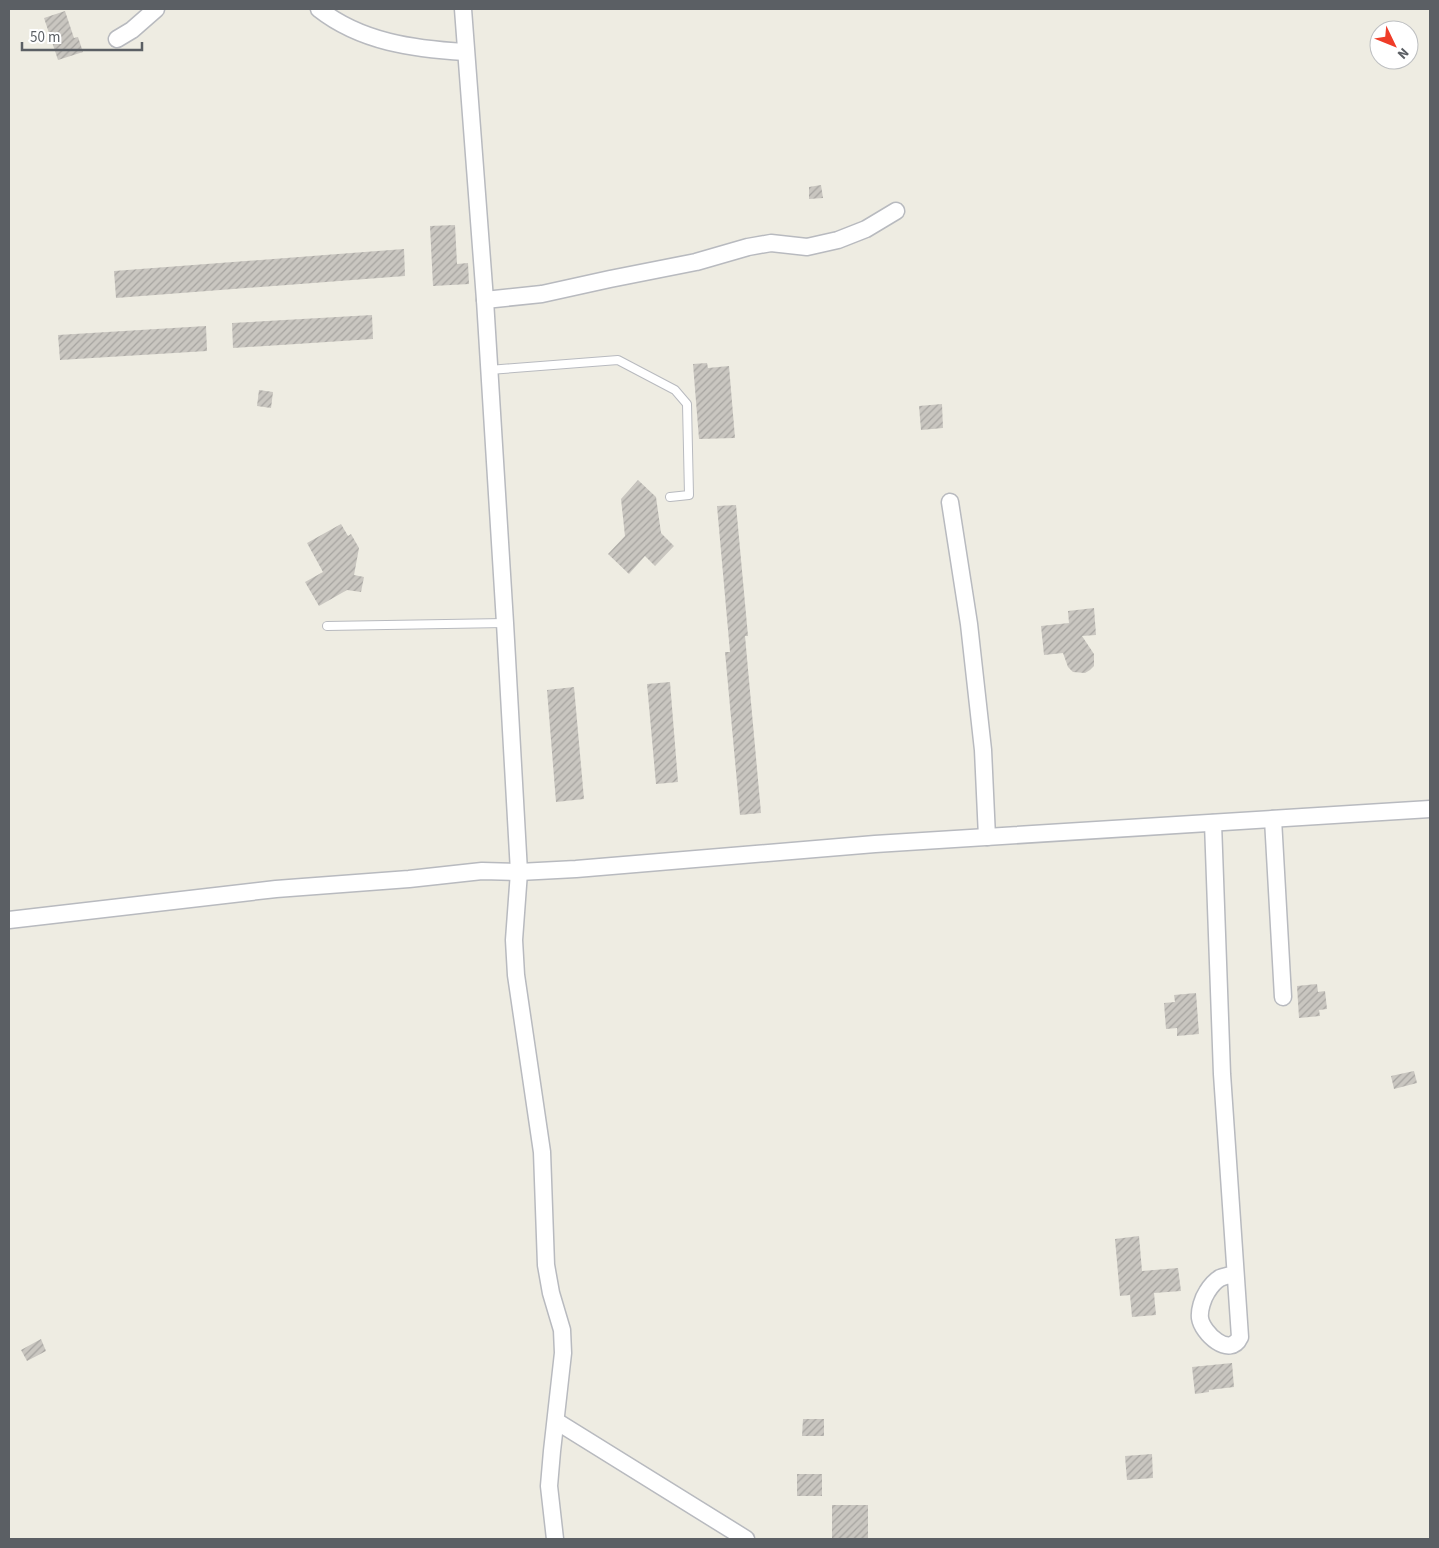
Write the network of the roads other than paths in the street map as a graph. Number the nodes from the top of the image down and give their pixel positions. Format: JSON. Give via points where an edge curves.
{"nodes":[{"id":1,"x":156,"y":9,"type":"edge"},
{"id":2,"x":319,"y":9,"type":"edge"},
{"id":3,"x":463,"y":9,"type":"edge"},
{"id":4,"x":117,"y":38,"type":"dead end"},
{"id":5,"x":465,"y":52,"type":"junction"},
{"id":6,"x":896,"y":211,"type":"dead end"},
{"id":7,"x":485,"y":300,"type":"junction"},
{"id":8,"x":489,"y":370,"type":"junction"},
{"id":9,"x":670,"y":497,"type":"dead end"},
{"id":10,"x":950,"y":502,"type":"dead end"},
{"id":11,"x":506,"y":623,"type":"junction"},
{"id":12,"x":327,"y":626,"type":"dead end"},
{"id":13,"x":1430,"y":809,"type":"edge"},
{"id":14,"x":1274,"y":819,"type":"junction"},
{"id":15,"x":1212,"y":823,"type":"junction"},
{"id":16,"x":987,"y":837,"type":"junction"},
{"id":17,"x":519,"y":872,"type":"junction"},
{"id":18,"x":9,"y":920,"type":"edge"},
{"id":19,"x":1283,"y":997,"type":"dead end"},
{"id":20,"x":1235,"y":1274,"type":"dead end"},
{"id":21,"x":556,"y":1421,"type":"junction"},
{"id":22,"x":554,"y":1539,"type":"edge"},
{"id":23,"x":746,"y":1539,"type":"edge"}],
"edges":[{"from":1,"to":4,"type":"street","via":[[132,30]]},
{"from":2,"to":5,"type":"street","via":[[346,27],[368,36],[431,50]]},
{"from":3,"to":5,"type":"street"},
{"from":5,"to":7,"type":"street"},
{"from":6,"to":7,"type":"street","via":[[866,229],[807,247],[771,243],[542,294]]},
{"from":7,"to":8,"type":"street"},
{"from":8,"to":9,"type":"lane","via":[[618,360],[676,390],[686,404],[689,495]]},
{"from":8,"to":11,"type":"street"},
{"from":10,"to":16,"type":"street","via":[[981,730]]},
{"from":11,"to":12,"type":"lane"},
{"from":11,"to":17,"type":"street"},
{"from":13,"to":14,"type":"street"},
{"from":14,"to":15,"type":"street"},
{"from":14,"to":19,"type":"street"},
{"from":15,"to":16,"type":"street"},
{"from":15,"to":20,"type":"street","via":[[1222,1074]]},
{"from":16,"to":17,"type":"street"},
{"from":17,"to":18,"type":"street","via":[[482,871],[276,889]]},
{"from":17,"to":21,"type":"street","via":[[514,940],[516,975],[542,1152],[546,1265],[562,1330]]},
{"from":21,"to":22,"type":"street","via":[[549,1486]]},
{"from":21,"to":23,"type":"street"}]}
